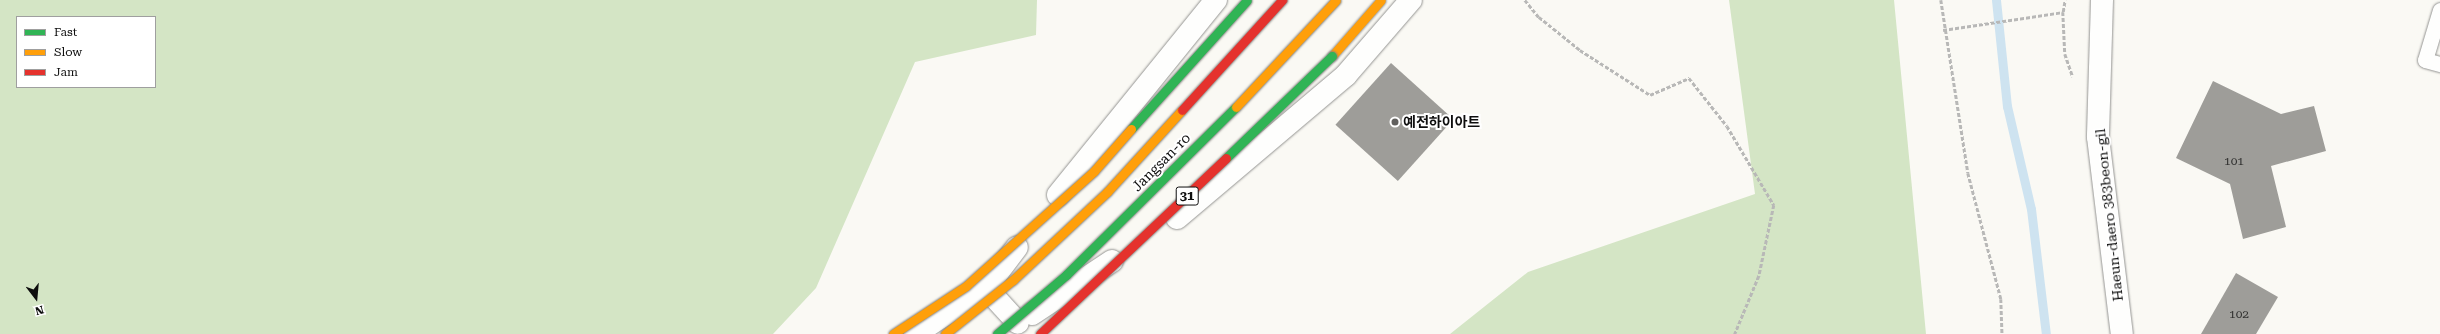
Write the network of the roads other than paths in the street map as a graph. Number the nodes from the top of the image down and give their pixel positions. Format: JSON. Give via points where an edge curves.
{"nodes":[{"id":1,"x":1216,"y":0,"type":"edge"},
{"id":2,"x":1247,"y":0,"type":"edge"},
{"id":3,"x":1282,"y":0,"type":"edge"},
{"id":4,"x":1336,"y":0,"type":"edge"},
{"id":5,"x":1380,"y":0,"type":"edge"},
{"id":6,"x":1411,"y":0,"type":"edge"},
{"id":7,"x":2102,"y":0,"type":"edge"},
{"id":8,"x":2440,"y":10,"type":"edge"},
{"id":9,"x":2440,"y":64,"type":"edge"},
{"id":10,"x":986,"y":288,"type":"junction"},
{"id":11,"x":1012,"y":328,"type":"edge"},
{"id":12,"x":893,"y":334,"type":"edge"},
{"id":13,"x":915,"y":334,"type":"edge"},
{"id":14,"x":945,"y":334,"type":"edge"},
{"id":15,"x":997,"y":334,"type":"edge"},
{"id":16,"x":1040,"y":334,"type":"edge"},
{"id":17,"x":2122,"y":334,"type":"edge"}],
"edges":[{"from":1,"to":10,"type":"street"},
{"from":2,"to":12,"type":"highway","bridge":true,"via":[[1094,171],[966,286]]},
{"from":3,"to":14,"type":"highway","name":"Jangsan-ro","bridge":true,"via":[[1107,192],[1013,280]]},
{"from":4,"to":15,"type":"highway","name":"Jangsan-ro","bridge":true,"via":[[1251,93],[1083,259]]},
{"from":5,"to":16,"type":"highway","number":"31","bridge":true,"via":[[1332,56],[1072,308]]},
{"from":6,"to":11,"type":"street","via":[[1346,75],[1178,217]]},
{"from":7,"to":17,"type":"street","name":"Haeun-daero 383beon-gil","via":[[2098,137]]},
{"from":8,"to":9,"type":"lane","via":[[2425,60]]},
{"from":10,"to":11,"type":"street"},
{"from":10,"to":13,"type":"street"}]}
